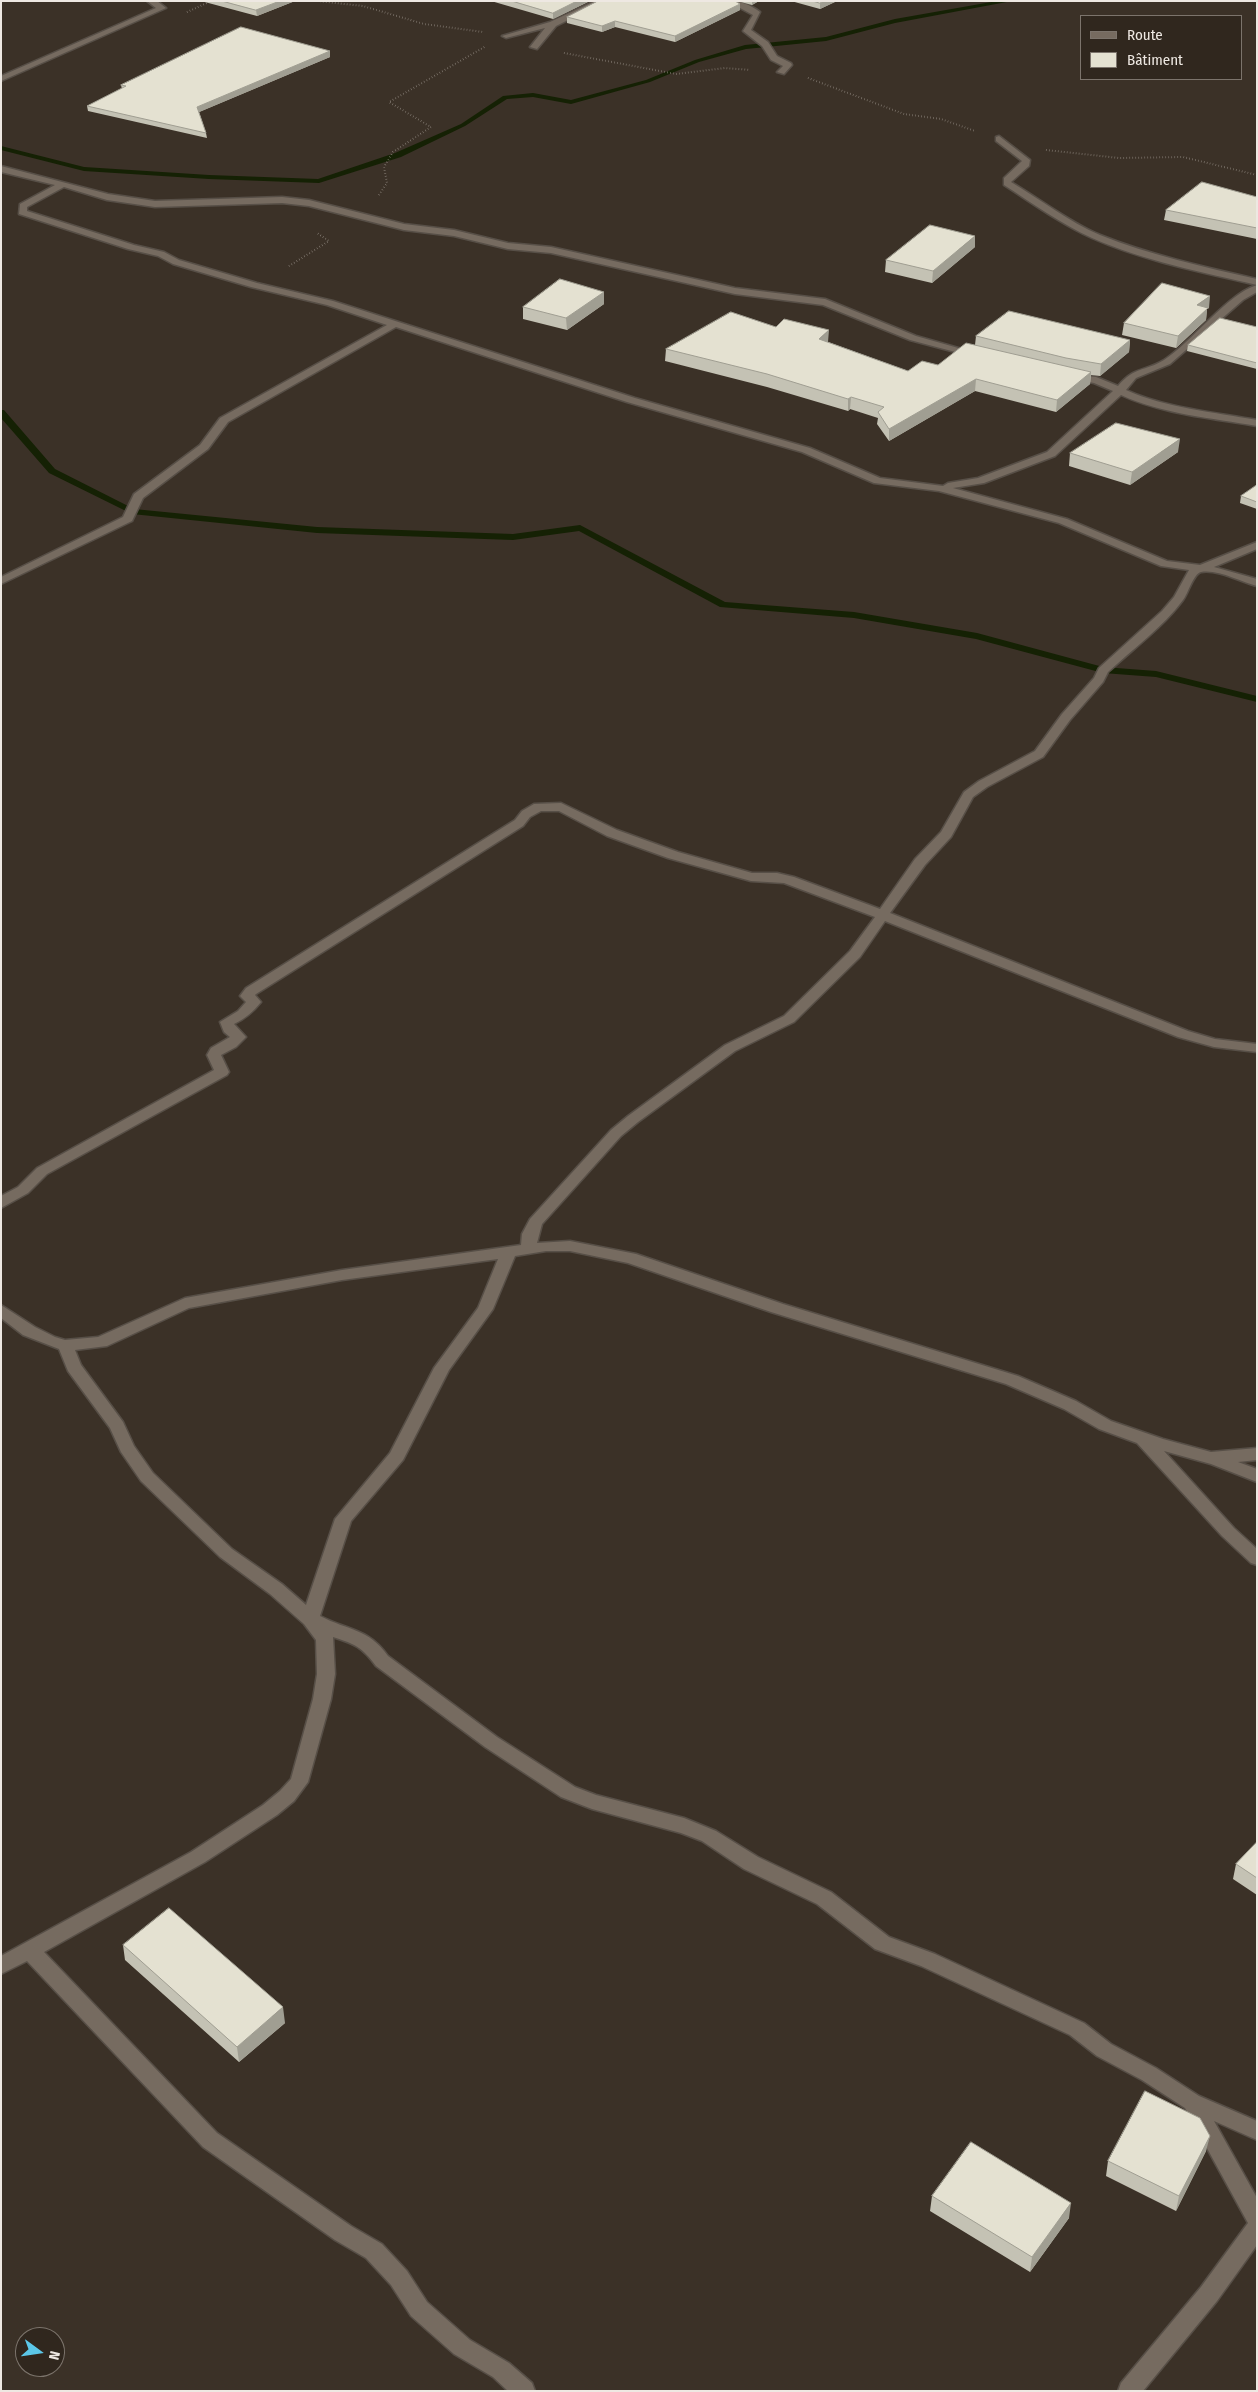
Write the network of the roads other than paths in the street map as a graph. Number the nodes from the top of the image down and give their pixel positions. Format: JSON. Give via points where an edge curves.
{"nodes":[{"id":1,"x":151,"y":1,"type":"edge"},
{"id":2,"x":602,"y":1,"type":"edge"},
{"id":3,"x":731,"y":1,"type":"edge"},
{"id":4,"x":554,"y":24,"type":"junction"},
{"id":5,"x":506,"y":36,"type":"road end"},
{"id":6,"x":534,"y":48,"type":"dead end"},
{"id":7,"x":781,"y":72,"type":"dead end"},
{"id":8,"x":1,"y":79,"type":"edge"},
{"id":9,"x":999,"y":139,"type":"dead end"},
{"id":10,"x":1,"y":169,"type":"edge"},
{"id":11,"x":63,"y":184,"type":"junction"},
{"id":12,"x":1257,"y":282,"type":"edge"},
{"id":13,"x":1257,"y":288,"type":"edge"},
{"id":14,"x":397,"y":324,"type":"junction"},
{"id":15,"x":991,"y":358,"type":"edge"},
{"id":16,"x":1064,"y":375,"type":"edge"},
{"id":17,"x":1118,"y":392,"type":"junction"},
{"id":18,"x":1257,"y":422,"type":"edge"},
{"id":19,"x":940,"y":488,"type":"junction"},
{"id":20,"x":1257,"y":545,"type":"edge"},
{"id":21,"x":1200,"y":568,"type":"junction"},
{"id":22,"x":1,"y":581,"type":"edge"},
{"id":23,"x":1257,"y":583,"type":"edge"},
{"id":24,"x":881,"y":916,"type":"junction"},
{"id":25,"x":1257,"y":1048,"type":"edge"},
{"id":26,"x":1,"y":1203,"type":"edge"},
{"id":27,"x":528,"y":1249,"type":"junction"},
{"id":28,"x":508,"y":1254,"type":"junction"},
{"id":29,"x":1,"y":1310,"type":"edge"},
{"id":30,"x":64,"y":1345,"type":"junction"},
{"id":31,"x":1143,"y":1438,"type":"junction"},
{"id":32,"x":1257,"y":1454,"type":"edge"},
{"id":33,"x":1211,"y":1458,"type":"junction"},
{"id":34,"x":1257,"y":1476,"type":"edge"},
{"id":35,"x":1257,"y":1559,"type":"edge"},
{"id":36,"x":310,"y":1619,"type":"junction"},
{"id":37,"x":29,"y":1950,"type":"junction"},
{"id":38,"x":1,"y":1966,"type":"edge"},
{"id":39,"x":1192,"y":2102,"type":"junction"},
{"id":40,"x":1257,"y":2132,"type":"edge"},
{"id":41,"x":1257,"y":2219,"type":"edge"},
{"id":42,"x":1257,"y":2227,"type":"edge"},
{"id":43,"x":524,"y":2391,"type":"edge"},
{"id":44,"x":1129,"y":2391,"type":"edge"}],
"edges":[{"from":1,"to":8,"type":"street","via":[[162,8],[124,22]]},
{"from":2,"to":4,"type":"street"},
{"from":3,"to":7,"type":"street","via":[[757,14],[747,31],[765,44],[774,58],[788,65]]},
{"from":4,"to":5,"type":"street"},
{"from":4,"to":6,"type":"street"},
{"from":9,"to":12,"type":"street","via":[[1026,160],[1026,164],[1006,180],[1007,183],[1096,236],[1178,264]]},
{"from":10,"to":11,"type":"street"},
{"from":11,"to":14,"type":"street","via":[[23,206],[22,212],[162,254],[183,264],[254,286],[330,303]]},
{"from":11,"to":15,"type":"street","via":[[108,197],[146,203],[282,200],[309,203],[404,227],[454,233],[508,246],[551,250],[736,291],[825,302],[914,338]]},
{"from":13,"to":17,"type":"street","via":[[1240,298],[1168,362],[1132,376]]},
{"from":14,"to":19,"type":"street","via":[[631,400],[806,450],[878,481]]},
{"from":14,"to":22,"type":"street","via":[[224,420],[204,447],[138,496],[128,520]]},
{"from":16,"to":17,"type":"street","via":[[1096,380]]},
{"from":17,"to":18,"type":"street","via":[[1174,408]]},
{"from":17,"to":19,"type":"street","via":[[1050,454],[1036,462],[980,481]]},
{"from":19,"to":21,"type":"street","via":[[1063,521],[1165,564]]},
{"from":20,"to":21,"type":"street"},
{"from":21,"to":23,"type":"street"},
{"from":21,"to":24,"type":"street","via":[[1193,572],[1179,598],[1166,613],[1103,670],[1040,754],[968,795],[946,834],[920,862]]},
{"from":24,"to":25,"type":"street","via":[[1182,1034],[1214,1043]]},
{"from":24,"to":26,"type":"street","via":[[777,877],[751,877],[674,855],[612,833],[565,808],[538,808],[251,991],[247,996],[254,1002],[250,1008],[227,1022],[229,1029],[239,1037],[216,1050],[214,1055],[222,1072],[42,1171],[22,1190]]},
{"from":24,"to":27,"type":"street","via":[[855,954],[802,1008],[730,1048],[616,1133],[536,1222]]},
{"from":27,"to":28,"type":"street"},
{"from":27,"to":31,"type":"street","via":[[570,1246],[631,1258],[768,1305],[1012,1380],[1070,1405],[1105,1425]]},
{"from":28,"to":30,"type":"street","via":[[342,1275],[185,1303],[101,1342]]},
{"from":28,"to":36,"type":"street","via":[[485,1309],[442,1368],[396,1456],[343,1520]]},
{"from":29,"to":30,"type":"street","via":[[29,1331]]},
{"from":30,"to":36,"type":"street","via":[[74,1367],[147,1477],[226,1553],[276,1589]]},
{"from":31,"to":33,"type":"street"},
{"from":31,"to":35,"type":"street","via":[[1228,1532]]},
{"from":32,"to":33,"type":"street"},
{"from":33,"to":34,"type":"street"},
{"from":36,"to":37,"type":"street","via":[[324,1638],[326,1674],[299,1782],[270,1810],[198,1858]]},
{"from":36,"to":39,"type":"street","via":[[371,1646],[382,1661],[491,1742],[568,1792],[709,1836],[751,1863],[824,1898],[882,1943],[928,1960],[1077,2029],[1104,2050]]},
{"from":37,"to":38,"type":"street"},
{"from":37,"to":43,"type":"street","via":[[210,2140],[374,2251],[399,2278],[419,2309],[462,2346],[501,2370]]},
{"from":39,"to":40,"type":"street"},
{"from":39,"to":41,"type":"street"},
{"from":42,"to":44,"type":"street","via":[[1208,2294]]}]}
